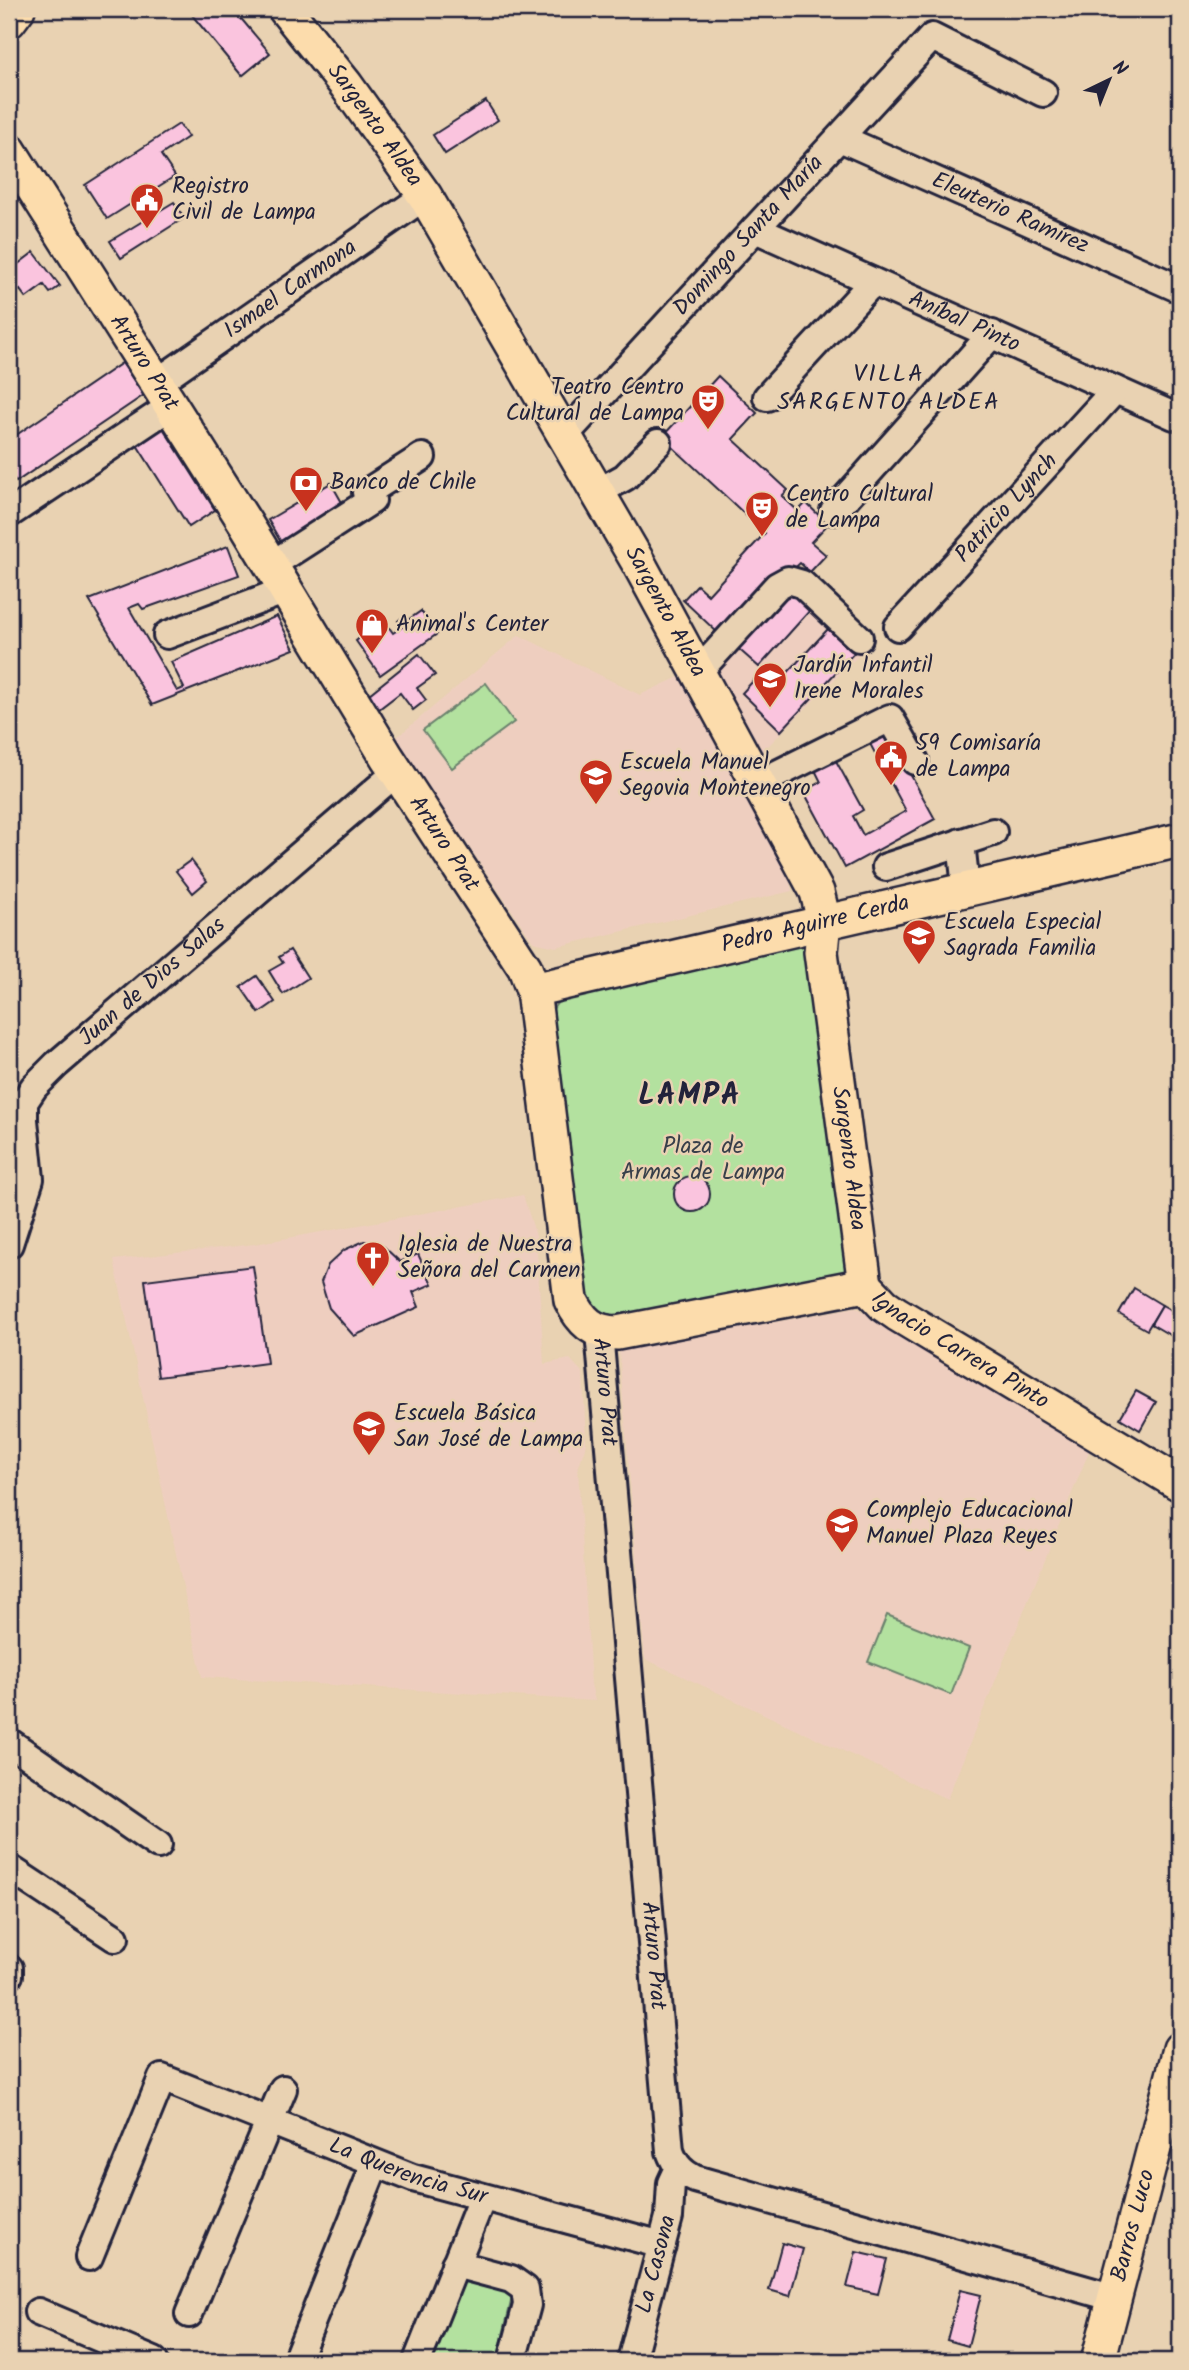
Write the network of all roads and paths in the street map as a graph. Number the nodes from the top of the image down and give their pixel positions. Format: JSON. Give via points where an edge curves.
{"nodes":[{"id":1,"x":18,"y":9,"type":"edge"},
{"id":2,"x":285,"y":9,"type":"edge"},
{"id":3,"x":9,"y":20,"type":"edge"},
{"id":4,"x":1043,"y":93,"type":"dead end"},
{"id":5,"x":840,"y":138,"type":"junction"},
{"id":6,"x":9,"y":150,"type":"edge"},
{"id":7,"x":425,"y":195,"type":"junction"},
{"id":8,"x":755,"y":229,"type":"junction"},
{"id":9,"x":873,"y":282,"type":"junction"},
{"id":10,"x":1180,"y":289,"type":"edge"},
{"id":11,"x":992,"y":334,"type":"junction"},
{"id":12,"x":1115,"y":390,"type":"junction"},
{"id":13,"x":164,"y":394,"type":"junction"},
{"id":14,"x":767,"y":397,"type":"dead end"},
{"id":15,"x":1174,"y":416,"type":"dead end"},
{"id":16,"x":565,"y":435,"type":"junction"},
{"id":17,"x":658,"y":443,"type":"dead end"},
{"id":18,"x":422,"y":457,"type":"dead end"},
{"id":19,"x":598,"y":492,"type":"junction"},
{"id":20,"x":834,"y":511,"type":"dead end"},
{"id":21,"x":9,"y":514,"type":"edge"},
{"id":22,"x":278,"y":577,"type":"junction"},
{"id":23,"x":898,"y":627,"type":"dead end"},
{"id":24,"x":167,"y":635,"type":"dead end"},
{"id":25,"x":859,"y":638,"type":"dead end"},
{"id":26,"x":699,"y":671,"type":"junction"},
{"id":27,"x":915,"y":761,"type":"dead end"},
{"id":28,"x":397,"y":772,"type":"junction"},
{"id":29,"x":759,"y":783,"type":"junction"},
{"id":30,"x":993,"y":832,"type":"dead end"},
{"id":31,"x":1180,"y":840,"type":"edge"},
{"id":32,"x":961,"y":842,"type":"junction"},
{"id":33,"x":886,"y":867,"type":"dead end"},
{"id":34,"x":966,"y":888,"type":"junction"},
{"id":35,"x":824,"y":921,"type":"junction"},
{"id":36,"x":533,"y":990,"type":"junction"},
{"id":37,"x":9,"y":1244,"type":"edge"},
{"id":38,"x":865,"y":1285,"type":"junction"},
{"id":39,"x":599,"y":1332,"type":"junction"},
{"id":40,"x":1180,"y":1485,"type":"edge"},
{"id":41,"x":9,"y":1742,"type":"edge"},
{"id":42,"x":158,"y":1844,"type":"dead end"},
{"id":43,"x":9,"y":1868,"type":"edge"},
{"id":44,"x":114,"y":1938,"type":"dead end"},
{"id":45,"x":9,"y":1968,"type":"edge"},
{"id":46,"x":9,"y":1975,"type":"edge"},
{"id":47,"x":1180,"y":2049,"type":"edge"},
{"id":48,"x":283,"y":2089,"type":"dead end"},
{"id":49,"x":268,"y":2121,"type":"junction"},
{"id":50,"x":375,"y":2164,"type":"junction"},
{"id":51,"x":678,"y":2168,"type":"junction"},
{"id":52,"x":482,"y":2198,"type":"junction"},
{"id":53,"x":662,"y":2245,"type":"junction"},
{"id":54,"x":89,"y":2257,"type":"dead end"},
{"id":55,"x":455,"y":2264,"type":"junction"},
{"id":56,"x":1115,"y":2298,"type":"junction"},
{"id":57,"x":38,"y":2312,"type":"dead end"},
{"id":58,"x":189,"y":2314,"type":"dead end"},
{"id":59,"x":153,"y":2361,"type":"edge"},
{"id":60,"x":296,"y":2361,"type":"edge"},
{"id":61,"x":417,"y":2361,"type":"edge"},
{"id":62,"x":512,"y":2361,"type":"edge"},
{"id":63,"x":631,"y":2361,"type":"edge"},
{"id":64,"x":1098,"y":2361,"type":"edge"}],
"edges":[{"from":1,"to":3,"type":"main road"},
{"from":2,"to":7,"type":"main road","name":"Sargento Aldea"},
{"from":4,"to":5,"type":"street","name":"Domingo Santa María","via":[[932,37]]},
{"from":5,"to":8,"type":"street","name":"Domingo Santa María"},
{"from":5,"to":10,"type":"street","name":"Eleuterio Ramírez"},
{"from":6,"to":13,"type":"main road","name":"Arturo Prat"},
{"from":7,"to":13,"type":"street","name":"Ismael Carmona"},
{"from":7,"to":16,"type":"main road","name":"Sargento Aldea"},
{"from":8,"to":9,"type":"street","name":"Aníbal Pinto"},
{"from":8,"to":16,"type":"street","name":"Domingo Santa María"},
{"from":9,"to":11,"type":"street","name":"Aníbal Pinto"},
{"from":9,"to":14,"type":"street"},
{"from":11,"to":12,"type":"street","name":"Aníbal Pinto"},
{"from":11,"to":20,"type":"street"},
{"from":12,"to":15,"type":"street","name":"Aníbal Pinto"},
{"from":12,"to":23,"type":"street","name":"Patricio Lynch"},
{"from":13,"to":21,"type":"street","name":"Ismael Carmona"},
{"from":13,"to":22,"type":"main road","name":"Arturo Prat"},
{"from":16,"to":19,"type":"main road","name":"Sargento Aldea"},
{"from":17,"to":19,"type":"street","via":[[625,477]]},
{"from":18,"to":22,"type":"street","via":[[366,493],[372,500]]},
{"from":19,"to":26,"type":"main road","name":"Sargento Aldea"},
{"from":22,"to":24,"type":"street"},
{"from":22,"to":28,"type":"main road","name":"Arturo Prat"},
{"from":25,"to":26,"type":"street","via":[[802,584],[788,580],[777,586]]},
{"from":26,"to":29,"type":"main road","name":"Sargento Aldea"},
{"from":27,"to":29,"type":"street","via":[[890,718]]},
{"from":28,"to":36,"type":"main road","name":"Arturo Prat","via":[[518,954]]},
{"from":28,"to":37,"type":"street","name":"Juan de Dios Salas","via":[[34,1087],[24,1102],[30,1179]]},
{"from":29,"to":35,"type":"main road","name":"Sargento Aldea","via":[[817,892]]},
{"from":30,"to":32,"type":"street"},
{"from":31,"to":34,"type":"main road","name":"Pedro Aguirre Cerda"},
{"from":32,"to":33,"type":"street"},
{"from":32,"to":34,"type":"street"},
{"from":34,"to":35,"type":"main road","name":"Pedro Aguirre Cerda"},
{"from":35,"to":36,"type":"main road","name":"Pedro Aguirre Cerda"},
{"from":35,"to":38,"type":"main road","name":"Sargento Aldea","via":[[821,952]]},
{"from":36,"to":39,"type":"main road","name":"Arturo Prat","via":[[571,1300],[581,1318]]},
{"from":38,"to":39,"type":"main road","name":"Ignacio Carrera Pinto","via":[[617,1333]]},
{"from":38,"to":40,"type":"main road","name":"Ignacio Carrera Pinto","via":[[897,1314]]},
{"from":39,"to":51,"type":"street","name":"Arturo Prat","via":[[670,2151]]},
{"from":41,"to":42,"type":"street"},
{"from":43,"to":44,"type":"street"},
{"from":45,"to":46,"type":"street"},
{"from":47,"to":56,"type":"main road","name":"Barros Luco"},
{"from":48,"to":49,"type":"street"},
{"from":49,"to":50,"type":"street","name":"La Querencia Sur"},
{"from":49,"to":54,"type":"street","name":"La Querencia Sur","via":[[162,2078]]},
{"from":49,"to":58,"type":"street"},
{"from":50,"to":52,"type":"street","name":"La Querencia Sur"},
{"from":50,"to":60,"type":"street"},
{"from":51,"to":53,"type":"street","name":"La Casona","via":[[671,2183]]},
{"from":51,"to":56,"type":"street","via":[[695,2179]]},
{"from":52,"to":53,"type":"street","name":"La Querencia Sur"},
{"from":52,"to":55,"type":"street"},
{"from":53,"to":63,"type":"street","name":"La Casona"},
{"from":55,"to":61,"type":"street"},
{"from":55,"to":62,"type":"street","via":[[511,2279],[526,2289],[527,2305]]},
{"from":56,"to":64,"type":"main road","name":"Barros Luco"},
{"from":57,"to":59,"type":"street"}]}
